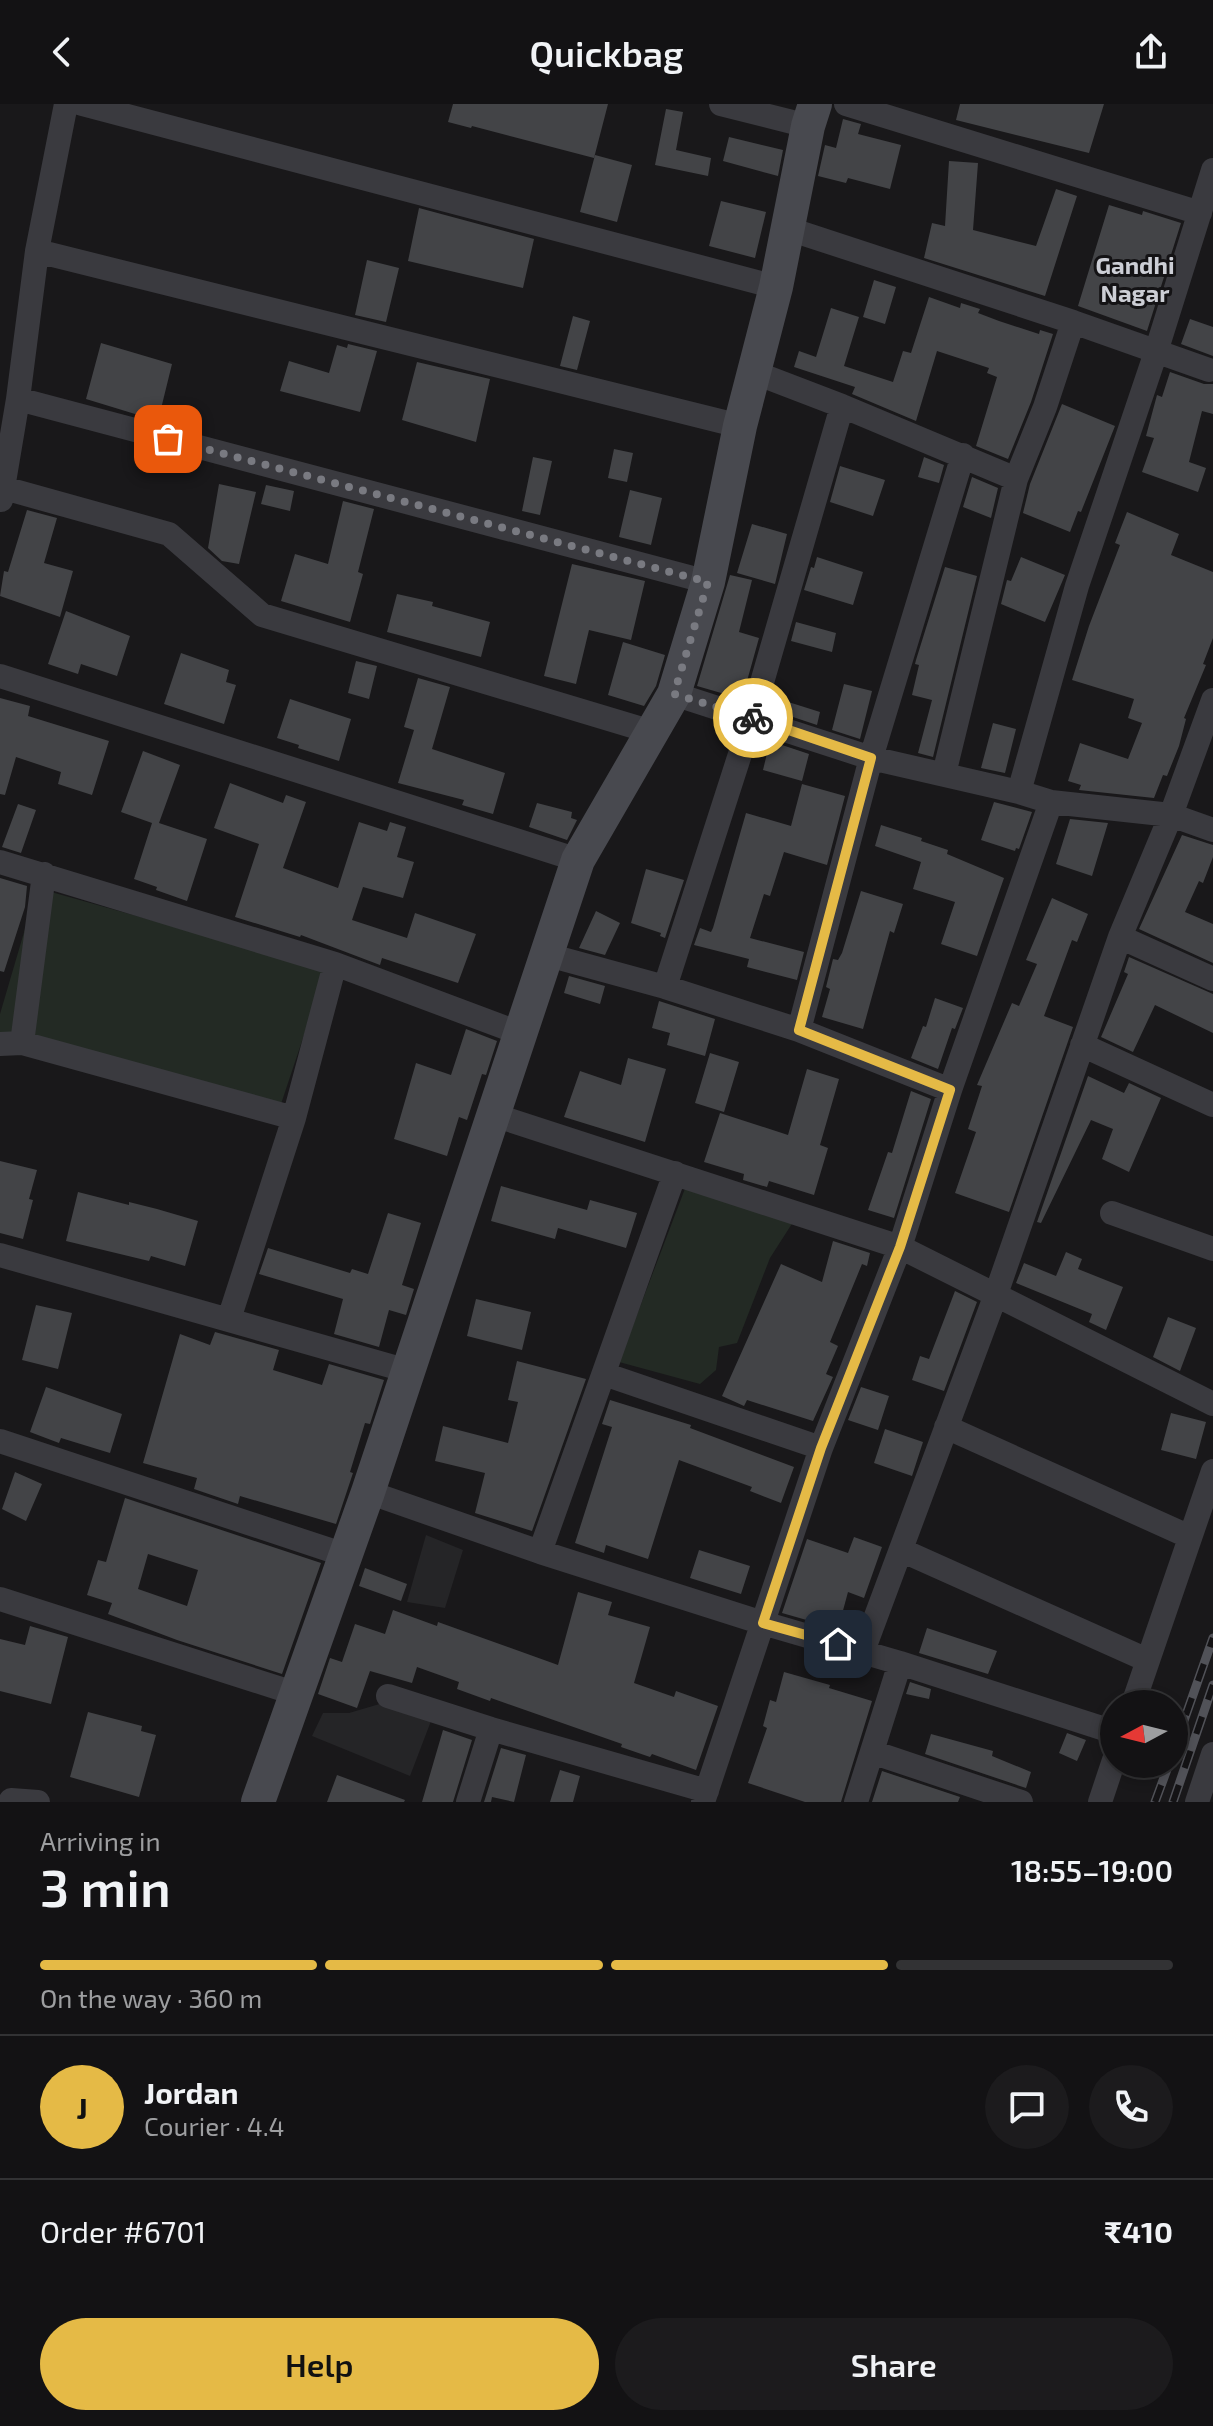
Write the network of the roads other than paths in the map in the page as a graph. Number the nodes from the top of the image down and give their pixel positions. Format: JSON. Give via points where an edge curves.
{"nodes":[{"id":1,"x":66,"y":104,"type":"edge"},
{"id":2,"x":82,"y":104,"type":"edge"},
{"id":3,"x":721,"y":104,"type":"edge"},
{"id":4,"x":846,"y":104,"type":"edge"},
{"id":5,"x":812,"y":115,"type":"edge"},
{"id":6,"x":1213,"y":170,"type":"edge"},
{"id":7,"x":1200,"y":213,"type":"junction"},
{"id":8,"x":789,"y":229,"type":"junction"},
{"id":9,"x":37,"y":251,"type":"junction"},
{"id":10,"x":776,"y":287,"type":"junction"},
{"id":11,"x":1073,"y":322,"type":"junction"},
{"id":12,"x":1156,"y":352,"type":"junction"},
{"id":13,"x":1209,"y":370,"type":"dead end"},
{"id":14,"x":753,"y":372,"type":"junction"},
{"id":15,"x":18,"y":399,"type":"junction"},
{"id":16,"x":842,"y":406,"type":"junction"},
{"id":17,"x":740,"y":426,"type":"junction"},
{"id":18,"x":963,"y":455,"type":"junction"},
{"id":19,"x":1016,"y":479,"type":"junction"},
{"id":20,"x":2,"y":495,"type":"edge"},
{"id":21,"x":708,"y":582,"type":"junction"},
{"id":22,"x":0,"y":676,"type":"edge"},
{"id":23,"x":674,"y":694,"type":"junction"},
{"id":24,"x":1213,"y":700,"type":"edge"},
{"id":25,"x":752,"y":717,"type":"junction"},
{"id":26,"x":652,"y":732,"type":"junction"},
{"id":27,"x":871,"y":758,"type":"junction"},
{"id":28,"x":944,"y":774,"type":"junction"},
{"id":29,"x":1019,"y":792,"type":"junction"},
{"id":30,"x":1051,"y":802,"type":"junction"},
{"id":31,"x":1171,"y":815,"type":"junction"},
{"id":32,"x":1213,"y":830,"type":"edge"},
{"id":33,"x":578,"y":860,"type":"junction"},
{"id":34,"x":0,"y":862,"type":"edge"},
{"id":35,"x":44,"y":874,"type":"junction"},
{"id":36,"x":1120,"y":937,"type":"junction"},
{"id":37,"x":548,"y":955,"type":"junction"},
{"id":38,"x":335,"y":964,"type":"junction"},
{"id":39,"x":1213,"y":979,"type":"edge"},
{"id":40,"x":665,"y":987,"type":"junction"},
{"id":41,"x":799,"y":1030,"type":"junction"},
{"id":42,"x":522,"y":1034,"type":"junction"},
{"id":43,"x":11,"y":1044,"type":"edge"},
{"id":44,"x":1082,"y":1045,"type":"junction"},
{"id":45,"x":950,"y":1090,"type":"junction"},
{"id":46,"x":1213,"y":1105,"type":"edge"},
{"id":47,"x":494,"y":1115,"type":"junction"},
{"id":48,"x":294,"y":1118,"type":"junction"},
{"id":49,"x":675,"y":1173,"type":"junction"},
{"id":50,"x":1112,"y":1213,"type":"dead end"},
{"id":51,"x":900,"y":1247,"type":"junction"},
{"id":52,"x":1213,"y":1249,"type":"edge"},
{"id":53,"x":0,"y":1255,"type":"edge"},
{"id":54,"x":995,"y":1297,"type":"junction"},
{"id":55,"x":229,"y":1319,"type":"junction"},
{"id":56,"x":408,"y":1371,"type":"junction"},
{"id":57,"x":604,"y":1374,"type":"junction"},
{"id":58,"x":1213,"y":1404,"type":"edge"},
{"id":59,"x":946,"y":1427,"type":"junction"},
{"id":60,"x":0,"y":1441,"type":"edge"},
{"id":61,"x":821,"y":1448,"type":"junction"},
{"id":62,"x":1213,"y":1471,"type":"edge"},
{"id":63,"x":368,"y":1492,"type":"junction"},
{"id":64,"x":1190,"y":1537,"type":"junction"},
{"id":65,"x":901,"y":1550,"type":"junction"},
{"id":66,"x":540,"y":1552,"type":"junction"},
{"id":67,"x":345,"y":1555,"type":"junction"},
{"id":68,"x":0,"y":1599,"type":"edge"},
{"id":69,"x":763,"y":1623,"type":"junction"},
{"id":70,"x":863,"y":1651,"type":"junction"},
{"id":71,"x":1147,"y":1660,"type":"junction"},
{"id":72,"x":900,"y":1663,"type":"junction"},
{"id":73,"x":1137,"y":1690,"type":"edge"},
{"id":74,"x":297,"y":1694,"type":"junction"},
{"id":75,"x":388,"y":1696,"type":"dead end"},
{"id":76,"x":1100,"y":1727,"type":"edge"},
{"id":77,"x":491,"y":1729,"type":"junction"},
{"id":78,"x":872,"y":1752,"type":"junction"},
{"id":79,"x":1213,"y":1754,"type":"edge"},
{"id":80,"x":1108,"y":1778,"type":"edge"},
{"id":81,"x":705,"y":1796,"type":"edge"},
{"id":82,"x":7,"y":1800,"type":"edge"},
{"id":83,"x":38,"y":1802,"type":"edge"},
{"id":84,"x":258,"y":1802,"type":"edge"},
{"id":85,"x":468,"y":1802,"type":"edge"},
{"id":86,"x":856,"y":1802,"type":"edge"},
{"id":87,"x":1021,"y":1802,"type":"edge"},
{"id":88,"x":1100,"y":1802,"type":"edge"},
{"id":89,"x":1197,"y":1802,"type":"edge"}],
"edges":[{"from":1,"to":9,"type":"street"},
{"from":2,"to":10,"type":"street"},
{"from":3,"to":5,"type":"street"},
{"from":4,"to":7,"type":"street"},
{"from":5,"to":8,"type":"street"},
{"from":6,"to":7,"type":"street"},
{"from":7,"to":12,"type":"street"},
{"from":8,"to":10,"type":"street"},
{"from":8,"to":11,"type":"street"},
{"from":9,"to":15,"type":"street"},
{"from":9,"to":17,"type":"street"},
{"from":10,"to":14,"type":"street"},
{"from":11,"to":12,"type":"street"},
{"from":11,"to":19,"type":"street"},
{"from":12,"to":13,"type":"street"},
{"from":12,"to":29,"type":"street","via":[[1077,586]]},
{"from":14,"to":16,"type":"street"},
{"from":14,"to":17,"type":"street"},
{"from":15,"to":20,"type":"street"},
{"from":15,"to":21,"type":"street"},
{"from":16,"to":18,"type":"street"},
{"from":16,"to":25,"type":"street"},
{"from":17,"to":21,"type":"street"},
{"from":18,"to":19,"type":"street"},
{"from":18,"to":27,"type":"street"},
{"from":19,"to":28,"type":"street"},
{"from":20,"to":26,"type":"street","via":[[169,534],[262,615]]},
{"from":21,"to":23,"type":"street"},
{"from":22,"to":33,"type":"street"},
{"from":23,"to":25,"type":"street"},
{"from":23,"to":26,"type":"street"},
{"from":24,"to":31,"type":"street"},
{"from":25,"to":27,"type":"street"},
{"from":25,"to":40,"type":"street"},
{"from":26,"to":33,"type":"street"},
{"from":27,"to":28,"type":"street"},
{"from":27,"to":41,"type":"street"},
{"from":28,"to":29,"type":"street"},
{"from":29,"to":30,"type":"street"},
{"from":30,"to":31,"type":"street"},
{"from":30,"to":45,"type":"street"},
{"from":31,"to":32,"type":"street"},
{"from":31,"to":36,"type":"street"},
{"from":33,"to":37,"type":"street"},
{"from":34,"to":35,"type":"street"},
{"from":35,"to":38,"type":"street"},
{"from":35,"to":43,"type":"street"},
{"from":36,"to":39,"type":"street"},
{"from":36,"to":44,"type":"street"},
{"from":37,"to":40,"type":"street"},
{"from":37,"to":42,"type":"street"},
{"from":38,"to":42,"type":"street"},
{"from":38,"to":48,"type":"street"},
{"from":40,"to":41,"type":"street"},
{"from":41,"to":45,"type":"street"},
{"from":42,"to":47,"type":"street"},
{"from":43,"to":48,"type":"street"},
{"from":44,"to":46,"type":"street"},
{"from":44,"to":54,"type":"street"},
{"from":45,"to":51,"type":"street"},
{"from":47,"to":49,"type":"street"},
{"from":47,"to":56,"type":"street"},
{"from":48,"to":55,"type":"street"},
{"from":49,"to":51,"type":"street"},
{"from":49,"to":57,"type":"street"},
{"from":50,"to":52,"type":"street"},
{"from":51,"to":54,"type":"street"},
{"from":51,"to":61,"type":"street"},
{"from":53,"to":55,"type":"street"},
{"from":54,"to":58,"type":"street"},
{"from":54,"to":59,"type":"street"},
{"from":55,"to":56,"type":"street"},
{"from":56,"to":63,"type":"street"},
{"from":57,"to":61,"type":"street"},
{"from":57,"to":66,"type":"street"},
{"from":59,"to":64,"type":"street"},
{"from":59,"to":65,"type":"street"},
{"from":60,"to":67,"type":"street"},
{"from":61,"to":69,"type":"street"},
{"from":62,"to":64,"type":"street"},
{"from":63,"to":66,"type":"street"},
{"from":63,"to":67,"type":"street"},
{"from":64,"to":71,"type":"street"},
{"from":65,"to":70,"type":"street"},
{"from":65,"to":71,"type":"street"},
{"from":66,"to":69,"type":"street"},
{"from":67,"to":74,"type":"street"},
{"from":68,"to":74,"type":"street"},
{"from":69,"to":70,"type":"street"},
{"from":69,"to":81,"type":"street"},
{"from":70,"to":72,"type":"street"},
{"from":71,"to":73,"type":"street"},
{"from":72,"to":76,"type":"street"},
{"from":72,"to":78,"type":"street"},
{"from":74,"to":84,"type":"street"},
{"from":75,"to":77,"type":"street"},
{"from":77,"to":81,"type":"street"},
{"from":77,"to":85,"type":"street"},
{"from":78,"to":86,"type":"street"},
{"from":78,"to":87,"type":"street"},
{"from":79,"to":89,"type":"street"},
{"from":80,"to":88,"type":"street"},
{"from":82,"to":83,"type":"street"}]}
